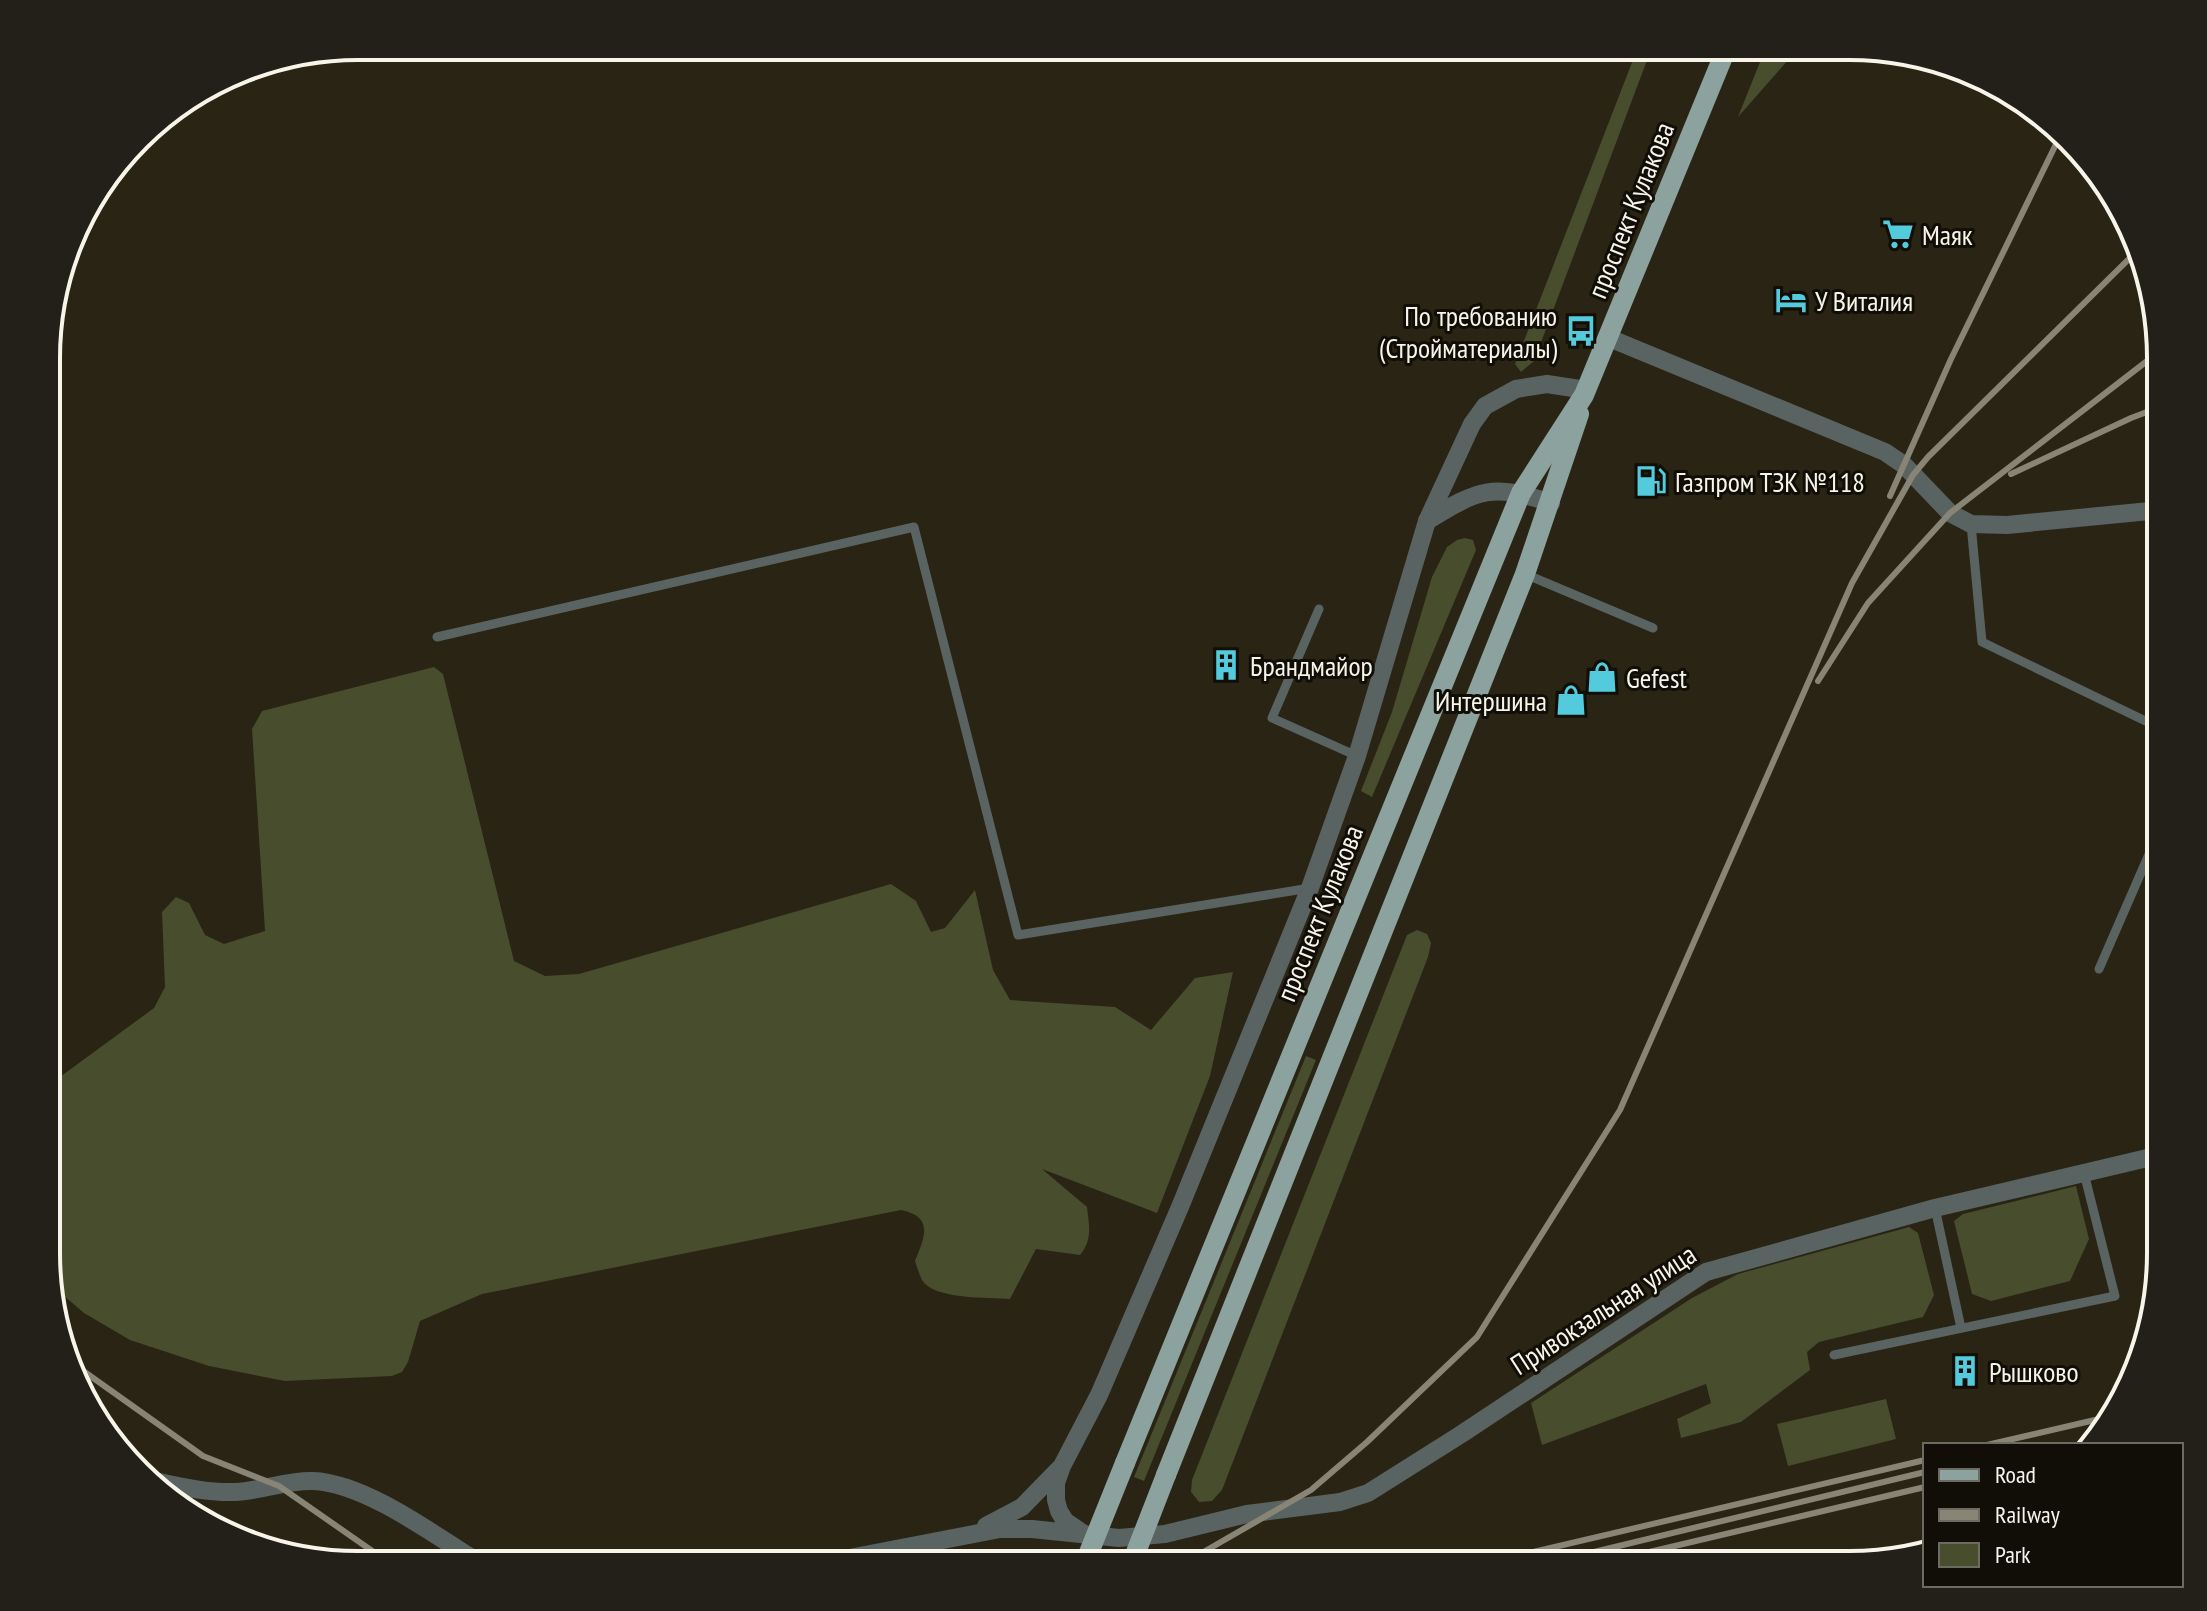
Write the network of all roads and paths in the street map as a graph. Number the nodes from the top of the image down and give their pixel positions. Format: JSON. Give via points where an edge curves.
{"nodes":[{"id":1,"x":1722,"y":60,"type":"edge"},
{"id":2,"x":1609,"y":338,"type":"junction"},
{"id":3,"x":1585,"y":392,"type":"junction"},
{"id":4,"x":1521,"y":493,"type":"junction"},
{"id":5,"x":1551,"y":503,"type":"junction"},
{"id":6,"x":2147,"y":511,"type":"edge"},
{"id":7,"x":1427,"y":521,"type":"junction"},
{"id":8,"x":1971,"y":524,"type":"junction"},
{"id":9,"x":1525,"y":574,"type":"junction"},
{"id":10,"x":1319,"y":609,"type":"dead end"},
{"id":11,"x":1653,"y":628,"type":"dead end"},
{"id":12,"x":437,"y":637,"type":"dead end"},
{"id":13,"x":2147,"y":722,"type":"edge"},
{"id":14,"x":1357,"y":756,"type":"junction"},
{"id":15,"x":2147,"y":859,"type":"edge"},
{"id":16,"x":1310,"y":888,"type":"junction"},
{"id":17,"x":2099,"y":969,"type":"dead end"},
{"id":18,"x":2147,"y":1158,"type":"edge"},
{"id":19,"x":2084,"y":1173,"type":"junction"},
{"id":20,"x":1935,"y":1208,"type":"junction"},
{"id":21,"x":1961,"y":1328,"type":"junction"},
{"id":22,"x":1834,"y":1355,"type":"dead end"},
{"id":23,"x":1062,"y":1466,"type":"junction"},
{"id":24,"x":171,"y":1484,"type":"edge"},
{"id":25,"x":969,"y":1533,"type":"junction"},
{"id":26,"x":1094,"y":1537,"type":"junction"},
{"id":27,"x":460,"y":1551,"type":"edge"},
{"id":28,"x":881,"y":1551,"type":"edge"},
{"id":29,"x":1090,"y":1551,"type":"edge"},
{"id":30,"x":1136,"y":1551,"type":"edge"}],
"edges":[{"from":1,"to":2,"type":"main road","name":"проспект Кулакова"},
{"from":2,"to":3,"type":"main road","name":"проспект Кулакова"},
{"from":2,"to":8,"type":"street","via":[[1885,452],[1950,513]]},
{"from":3,"to":4,"type":"main road","name":"проспект Кулакова"},
{"from":3,"to":5,"type":"main road","name":"проспект Кулакова"},
{"from":3,"to":7,"type":"street","via":[[1547,384],[1516,389],[1485,406]]},
{"from":4,"to":5,"type":"street"},
{"from":4,"to":7,"type":"street","via":[[1481,493]]},
{"from":4,"to":29,"type":"main road","name":"проспект Кулакова","bridge":true},
{"from":5,"to":9,"type":"main road","name":"проспект Кулакова"},
{"from":6,"to":8,"type":"street"},
{"from":7,"to":14,"type":"street"},
{"from":8,"to":13,"type":"lane","via":[[1982,642]]},
{"from":9,"to":11,"type":"lane"},
{"from":9,"to":30,"type":"main road","name":"проспект Кулакова","bridge":true},
{"from":10,"to":14,"type":"lane","via":[[1272,718]]},
{"from":12,"to":16,"type":"lane","via":[[914,527],[1018,935]]},
{"from":14,"to":16,"type":"street"},
{"from":15,"to":17,"type":"lane"},
{"from":16,"to":23,"type":"street","via":[[1180,1207],[1099,1395]]},
{"from":18,"to":19,"type":"street","name":"Привокзальная улица"},
{"from":19,"to":20,"type":"street","name":"Привокзальная улица"},
{"from":19,"to":21,"type":"lane","via":[[2115,1296]]},
{"from":20,"to":21,"type":"lane"},
{"from":20,"to":26,"type":"street","name":"Привокзальная улица","via":[[1706,1272],[1368,1493],[1165,1534]]},
{"from":21,"to":22,"type":"lane"},
{"from":23,"to":25,"type":"street","via":[[1022,1507]]},
{"from":23,"to":26,"type":"street","via":[[1056,1483],[1059,1511],[1076,1531]]},
{"from":24,"to":27,"type":"street","via":[[235,1492],[312,1481],[337,1484]]},
{"from":25,"to":26,"type":"street","via":[[1032,1529]]},
{"from":25,"to":28,"type":"street"}]}
